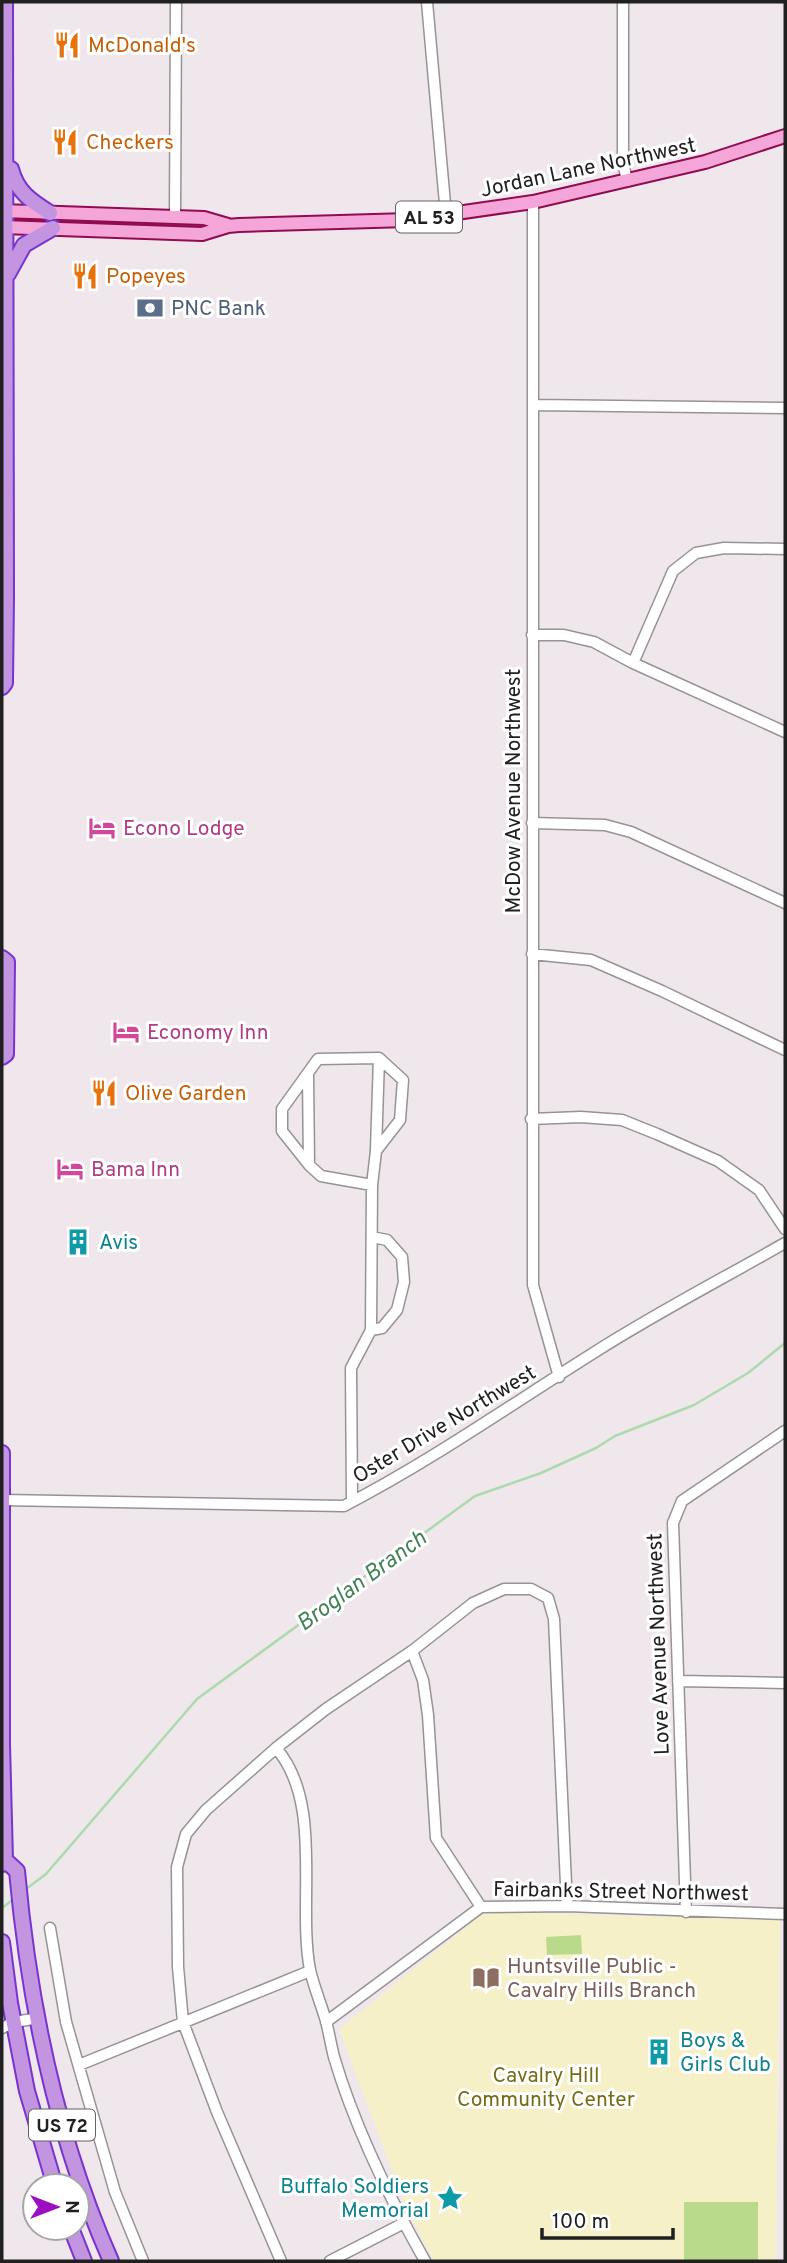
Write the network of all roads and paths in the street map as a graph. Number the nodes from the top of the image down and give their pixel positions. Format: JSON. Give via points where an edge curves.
{"nodes":[{"id":1,"x":5,"y":2,"type":"edge"},
{"id":2,"x":176,"y":2,"type":"edge"},
{"id":3,"x":428,"y":2,"type":"edge"},
{"id":4,"x":623,"y":2,"type":"edge"},
{"id":5,"x":785,"y":136,"type":"edge"},
{"id":6,"x":6,"y":149,"type":"junction"},
{"id":7,"x":627,"y":181,"type":"junction"},
{"id":8,"x":533,"y":202,"type":"junction"},
{"id":9,"x":4,"y":211,"type":"edge"},
{"id":10,"x":50,"y":213,"type":"junction"},
{"id":11,"x":446,"y":215,"type":"junction"},
{"id":12,"x":175,"y":217,"type":"junction"},
{"id":13,"x":228,"y":226,"type":"junction"},
{"id":14,"x":4,"y":227,"type":"edge"},
{"id":15,"x":53,"y":228,"type":"junction"},
{"id":16,"x":6,"y":278,"type":"junction"},
{"id":17,"x":533,"y":405,"type":"junction"},
{"id":18,"x":785,"y":408,"type":"edge"},
{"id":19,"x":785,"y":549,"type":"edge"},
{"id":20,"x":532,"y":635,"type":"junction"},
{"id":21,"x":633,"y":663,"type":"junction"},
{"id":22,"x":2,"y":687,"type":"edge"},
{"id":23,"x":785,"y":732,"type":"edge"},
{"id":24,"x":533,"y":823,"type":"junction"},
{"id":25,"x":785,"y":903,"type":"edge"},
{"id":26,"x":533,"y":954,"type":"junction"},
{"id":27,"x":2,"y":958,"type":"edge"},
{"id":28,"x":785,"y":1050,"type":"edge"},
{"id":29,"x":2,"y":1057,"type":"edge"},
{"id":30,"x":379,"y":1058,"type":"junction"},
{"id":31,"x":308,"y":1074,"type":"junction"},
{"id":32,"x":531,"y":1119,"type":"junction"},
{"id":33,"x":376,"y":1151,"type":"junction"},
{"id":34,"x":309,"y":1165,"type":"junction"},
{"id":35,"x":372,"y":1185,"type":"junction"},
{"id":36,"x":785,"y":1229,"type":"edge"},
{"id":37,"x":372,"y":1237,"type":"junction"},
{"id":38,"x":785,"y":1243,"type":"edge"},
{"id":39,"x":371,"y":1330,"type":"junction"},
{"id":40,"x":559,"y":1377,"type":"junction"},
{"id":41,"x":785,"y":1431,"type":"edge"},
{"id":42,"x":2,"y":1454,"type":"edge"},
{"id":43,"x":2,"y":1500,"type":"edge"},
{"id":44,"x":352,"y":1501,"type":"junction"},
{"id":45,"x":412,"y":1651,"type":"junction"},
{"id":46,"x":678,"y":1681,"type":"junction"},
{"id":47,"x":785,"y":1683,"type":"edge"},
{"id":48,"x":276,"y":1748,"type":"junction"},
{"id":49,"x":3,"y":1862,"type":"edge"},
{"id":50,"x":567,"y":1906,"type":"junction"},
{"id":51,"x":481,"y":1907,"type":"junction"},
{"id":52,"x":686,"y":1912,"type":"junction"},
{"id":53,"x":785,"y":1914,"type":"edge"},
{"id":54,"x":50,"y":1928,"type":"dead end"},
{"id":55,"x":2,"y":1942,"type":"edge"},
{"id":56,"x":310,"y":1971,"type":"junction"},
{"id":57,"x":38,"y":2018,"type":"junction"},
{"id":58,"x":183,"y":2022,"type":"junction"},
{"id":59,"x":326,"y":2022,"type":"junction"},
{"id":60,"x":8,"y":2025,"type":"edge"},
{"id":61,"x":79,"y":2065,"type":"junction"},
{"id":62,"x":51,"y":2172,"type":"edge"},
{"id":63,"x":404,"y":2223,"type":"junction"},
{"id":64,"x":77,"y":2242,"type":"edge"},
{"id":65,"x":84,"y":2261,"type":"edge"},
{"id":66,"x":111,"y":2261,"type":"edge"},
{"id":67,"x":143,"y":2261,"type":"edge"},
{"id":68,"x":281,"y":2261,"type":"edge"},
{"id":69,"x":330,"y":2261,"type":"edge"},
{"id":70,"x":425,"y":2261,"type":"edge"}],
"edges":[{"from":1,"to":6,"type":"highway"},
{"from":2,"to":12,"type":"street"},
{"from":3,"to":11,"type":"street"},
{"from":4,"to":7,"type":"street","via":[[623,162]]},
{"from":5,"to":7,"type":"main road","name":"Jordan Lane Northwest","number":"AL 53"},
{"from":6,"to":9,"type":"highway"},
{"from":6,"to":10,"type":"highway","via":[[14,182],[28,199]]},
{"from":7,"to":8,"type":"main road","name":"Jordan Lane Northwest","number":"AL 53"},
{"from":8,"to":11,"type":"main road","name":"Jordan Lane Northwest","number":"AL 53"},
{"from":8,"to":17,"type":"street","name":"McDow Avenue Northwest"},
{"from":9,"to":10,"type":"main road","name":"Jordan Lane Northwest","number":"AL 53"},
{"from":9,"to":14,"type":"highway"},
{"from":10,"to":12,"type":"main road","name":"Jordan Lane Northwest","number":"AL 53"},
{"from":11,"to":13,"type":"main road","name":"Jordan Lane Northwest","number":"AL 53"},
{"from":12,"to":13,"type":"main road","name":"Jordan Lane Northwest","number":"AL 53","via":[[204,218]]},
{"from":13,"to":15,"type":"main road","name":"Jordan Lane Northwest","number":"AL 53","via":[[202,234]]},
{"from":14,"to":15,"type":"main road","name":"Jordan Lane Northwest","number":"AL 53"},
{"from":14,"to":16,"type":"highway"},
{"from":15,"to":16,"type":"highway","via":[[24,245]]},
{"from":16,"to":22,"type":"highway"},
{"from":17,"to":18,"type":"street"},
{"from":17,"to":20,"type":"street","name":"McDow Avenue Northwest"},
{"from":19,"to":21,"type":"street","via":[[724,548],[696,553],[673,572]]},
{"from":20,"to":21,"type":"street","via":[[564,635],[594,642]]},
{"from":20,"to":24,"type":"street","name":"McDow Avenue Northwest"},
{"from":21,"to":23,"type":"street"},
{"from":24,"to":25,"type":"street","via":[[592,824],[631,832]]},
{"from":24,"to":26,"type":"street","name":"McDow Avenue Northwest"},
{"from":26,"to":28,"type":"street","via":[[591,960]]},
{"from":26,"to":32,"type":"street","name":"McDow Avenue Northwest"},
{"from":27,"to":29,"type":"highway","via":[[7,962],[7,1006],[6,1054]]},
{"from":30,"to":31,"type":"street","via":[[318,1059]]},
{"from":30,"to":33,"type":"street"},
{"from":30,"to":33,"type":"street","via":[[403,1080],[400,1120]]},
{"from":31,"to":34,"type":"street"},
{"from":31,"to":34,"type":"street","via":[[282,1109],[282,1130]]},
{"from":32,"to":36,"type":"street","via":[[622,1120],[657,1134],[718,1161],[759,1190]]},
{"from":32,"to":40,"type":"street","name":"McDow Avenue Northwest","via":[[533,1285]]},
{"from":33,"to":35,"type":"street"},
{"from":34,"to":35,"type":"street","via":[[321,1176]]},
{"from":35,"to":37,"type":"street"},
{"from":37,"to":39,"type":"street"},
{"from":37,"to":39,"type":"street","via":[[387,1240],[402,1257],[404,1282],[397,1310],[382,1328]]},
{"from":38,"to":40,"type":"street","name":"Oster Drive Northwest","via":[[595,1351]]},
{"from":39,"to":44,"type":"street","via":[[351,1368]]},
{"from":40,"to":44,"type":"street","name":"Oster Drive Northwest"},
{"from":41,"to":46,"type":"street","name":"Love Avenue Northwest","via":[[682,1501],[677,1512],[673,1523]]},
{"from":42,"to":43,"type":"highway","number":"US 72"},
{"from":43,"to":44,"type":"street","name":"Oster Drive Northwest","via":[[344,1506]]},
{"from":43,"to":49,"type":"highway","number":"US 72"},
{"from":45,"to":48,"type":"street"},
{"from":45,"to":50,"type":"street","via":[[473,1603],[504,1589],[531,1589],[548,1598],[556,1646]]},
{"from":45,"to":51,"type":"street","via":[[423,1680],[428,1715],[436,1838]]},
{"from":46,"to":47,"type":"street"},
{"from":46,"to":52,"type":"street","name":"Love Avenue Northwest"},
{"from":48,"to":56,"type":"street","via":[[299,1790]]},
{"from":48,"to":58,"type":"street","via":[[206,1810],[187,1834],[177,1867]]},
{"from":49,"to":57,"type":"highway","number":"US 72","via":[[17,1871]]},
{"from":50,"to":51,"type":"street","name":"Fairbanks Street Northwest"},
{"from":50,"to":52,"type":"street","name":"Fairbanks Street Northwest"},
{"from":51,"to":59,"type":"street","name":"Fairbanks Street Northwest"},
{"from":52,"to":53,"type":"street","name":"Fairbanks Street Northwest"},
{"from":54,"to":61,"type":"street","via":[[66,2022]]},
{"from":55,"to":60,"type":"highway","number":"US 72"},
{"from":56,"to":58,"type":"street"},
{"from":56,"to":59,"type":"street"},
{"from":57,"to":60,"type":"street"},
{"from":57,"to":66,"type":"highway","number":"US 72","via":[[69,2147]]},
{"from":58,"to":61,"type":"street"},
{"from":58,"to":68,"type":"street"},
{"from":59,"to":63,"type":"street","via":[[351,2103]]},
{"from":60,"to":62,"type":"highway","number":"US 72"},
{"from":61,"to":67,"type":"street","via":[[115,2192]]},
{"from":63,"to":69,"type":"street"},
{"from":63,"to":70,"type":"street"},
{"from":64,"to":65,"type":"highway"}]}
